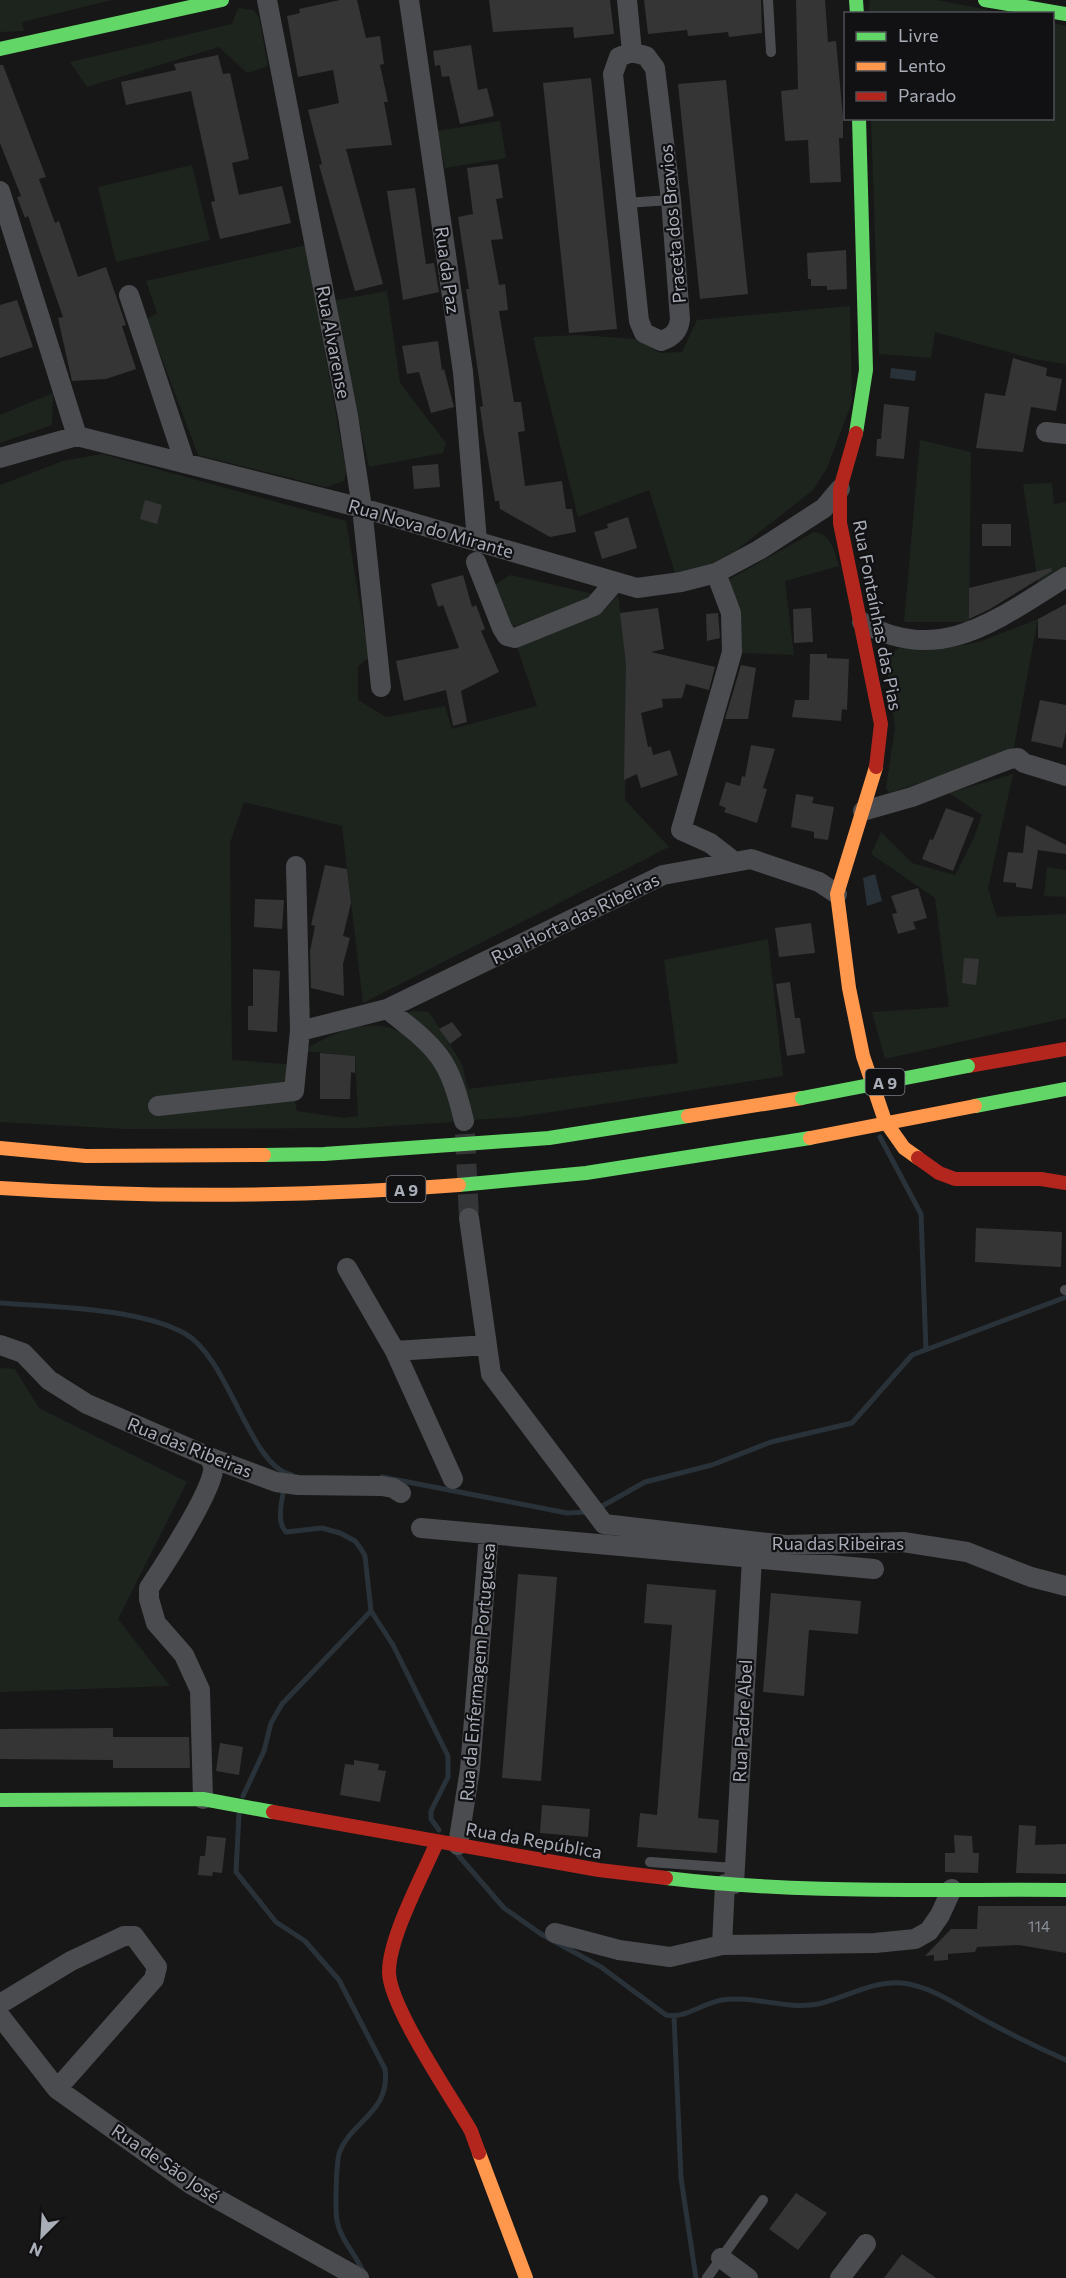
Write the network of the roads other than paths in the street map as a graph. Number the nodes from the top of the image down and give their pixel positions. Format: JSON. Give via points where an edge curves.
{"nodes":[{"id":1,"x":222,"y":0,"type":"edge"},
{"id":2,"x":267,"y":0,"type":"edge"},
{"id":3,"x":410,"y":0,"type":"edge"},
{"id":4,"x":627,"y":0,"type":"edge"},
{"id":5,"x":768,"y":0,"type":"edge"},
{"id":6,"x":998,"y":1,"type":"edge"},
{"id":7,"x":1066,"y":14,"type":"edge"},
{"id":8,"x":0,"y":49,"type":"edge"},
{"id":9,"x":632,"y":52,"type":"junction"},
{"id":10,"x":771,"y":52,"type":"dead end"},
{"id":11,"x":859,"y":120,"type":"edge"},
{"id":12,"x":0,"y":191,"type":"edge"},
{"id":13,"x":671,"y":200,"type":"junction"},
{"id":14,"x":625,"y":203,"type":"junction"},
{"id":15,"x":129,"y":295,"type":"dead end"},
{"id":16,"x":1046,"y":432,"type":"dead end"},
{"id":17,"x":1066,"y":434,"type":"edge"},
{"id":18,"x":77,"y":436,"type":"junction"},
{"id":19,"x":0,"y":458,"type":"edge"},
{"id":20,"x":185,"y":463,"type":"junction"},
{"id":21,"x":840,"y":489,"type":"junction"},
{"id":22,"x":362,"y":508,"type":"junction"},
{"id":23,"x":477,"y":541,"type":"junction"},
{"id":24,"x":476,"y":562,"type":"dead end"},
{"id":25,"x":716,"y":573,"type":"junction"},
{"id":26,"x":1066,"y":577,"type":"edge"},
{"id":27,"x":614,"y":583,"type":"junction"},
{"id":28,"x":862,"y":622,"type":"junction"},
{"id":29,"x":381,"y":687,"type":"dead end"},
{"id":30,"x":1066,"y":776,"type":"edge"},
{"id":31,"x":863,"y":811,"type":"junction"},
{"id":32,"x":732,"y":861,"type":"junction"},
{"id":33,"x":296,"y":866,"type":"dead end"},
{"id":34,"x":837,"y":894,"type":"junction"},
{"id":35,"x":387,"y":1009,"type":"junction"},
{"id":36,"x":300,"y":1031,"type":"junction"},
{"id":37,"x":1066,"y":1049,"type":"edge"},
{"id":38,"x":1066,"y":1089,"type":"edge"},
{"id":39,"x":158,"y":1106,"type":"dead end"},
{"id":40,"x":464,"y":1120,"type":"tunnel mouth"},
{"id":41,"x":0,"y":1148,"type":"edge"},
{"id":42,"x":1066,"y":1183,"type":"edge"},
{"id":43,"x":0,"y":1188,"type":"edge"},
{"id":44,"x":469,"y":1218,"type":"tunnel mouth"},
{"id":45,"x":347,"y":1268,"type":"dead end"},
{"id":46,"x":0,"y":1345,"type":"edge"},
{"id":47,"x":487,"y":1345,"type":"junction"},
{"id":48,"x":395,"y":1351,"type":"junction"},
{"id":49,"x":209,"y":1457,"type":"junction"},
{"id":50,"x":453,"y":1479,"type":"dead end"},
{"id":51,"x":401,"y":1493,"type":"dead end"},
{"id":52,"x":421,"y":1528,"type":"dead end"},
{"id":53,"x":489,"y":1534,"type":"junction"},
{"id":54,"x":752,"y":1558,"type":"junction"},
{"id":55,"x":874,"y":1569,"type":"dead end"},
{"id":56,"x":1066,"y":1586,"type":"edge"},
{"id":57,"x":203,"y":1799,"type":"junction"},
{"id":58,"x":0,"y":1800,"type":"edge"},
{"id":59,"x":464,"y":1836,"type":"junction"},
{"id":60,"x":437,"y":1842,"type":"junction"},
{"id":61,"x":635,"y":1861,"type":"dead end"},
{"id":62,"x":731,"y":1879,"type":"junction"},
{"id":63,"x":952,"y":1889,"type":"junction"},
{"id":64,"x":1066,"y":1890,"type":"edge"},
{"id":65,"x":555,"y":1933,"type":"dead end"},
{"id":66,"x":722,"y":1945,"type":"junction"},
{"id":67,"x":0,"y":2004,"type":"edge"},
{"id":68,"x":3,"y":2025,"type":"edge"},
{"id":69,"x":57,"y":2089,"type":"junction"},
{"id":70,"x":763,"y":2200,"type":"dead end"},
{"id":71,"x":866,"y":2244,"type":"dead end"},
{"id":72,"x":721,"y":2258,"type":"junction"},
{"id":73,"x":359,"y":2278,"type":"edge"},
{"id":74,"x":526,"y":2278,"type":"edge"},
{"id":75,"x":707,"y":2278,"type":"edge"},
{"id":76,"x":748,"y":2278,"type":"edge"},
{"id":77,"x":840,"y":2278,"type":"edge"}],
"edges":[{"from":1,"to":8,"type":"main road"},
{"from":2,"to":22,"type":"street","name":"Rua Alvarense","via":[[348,416]]},
{"from":3,"to":23,"type":"street","name":"Rua da Paz","via":[[463,372]]},
{"from":4,"to":9,"type":"street"},
{"from":5,"to":10,"type":"lane"},
{"from":6,"to":7,"type":"main road"},
{"from":9,"to":13,"type":"street","name":"Praceta dos Bravios","via":[[646,56],[655,68]]},
{"from":9,"to":14,"type":"street","name":"Praceta dos Bravios","via":[[619,57],[613,74]]},
{"from":11,"to":21,"type":"main road","name":"Rua Fontaínhas das Pias","via":[[866,370],[860,420]]},
{"from":12,"to":18,"type":"street"},
{"from":13,"to":14,"type":"lane"},
{"from":13,"to":14,"type":"street","name":"Praceta dos Bravios","via":[[680,319],[672,336],[661,341],[644,333],[639,321]]},
{"from":15,"to":20,"type":"street"},
{"from":16,"to":17,"type":"street"},
{"from":18,"to":19,"type":"street","name":"Rua Nova do Mirante"},
{"from":18,"to":20,"type":"street","name":"Rua Nova do Mirante"},
{"from":20,"to":22,"type":"street","name":"Rua Nova do Mirante"},
{"from":21,"to":25,"type":"street","name":"Rua Nova do Mirante","via":[[824,508]]},
{"from":21,"to":28,"type":"main road","name":"Rua Fontaínhas das Pias","via":[[840,523]]},
{"from":22,"to":23,"type":"street","name":"Rua Nova do Mirante"},
{"from":22,"to":29,"type":"street","name":"Rua Alvarense"},
{"from":23,"to":27,"type":"street","name":"Rua Nova do Mirante"},
{"from":24,"to":27,"type":"street","via":[[502,628],[507,636],[515,638],[594,606]]},
{"from":25,"to":27,"type":"street","name":"Rua Nova do Mirante","via":[[637,588]]},
{"from":25,"to":32,"type":"street","via":[[731,613],[732,652],[681,830],[710,843]]},
{"from":26,"to":28,"type":"street","via":[[960,637],[896,638]]},
{"from":28,"to":31,"type":"main road","name":"Rua Fontaínhas das Pias","via":[[881,723],[875,771]]},
{"from":30,"to":31,"type":"street","via":[[1018,758],[1010,759],[912,797]]},
{"from":31,"to":34,"type":"main road","name":"Rua Fontaínhas das Pias"},
{"from":32,"to":34,"type":"street","name":"Rua Horta das Ribeiras","via":[[751,859],[778,867],[819,882]]},
{"from":32,"to":35,"type":"street","name":"Rua Horta das Ribeiras","via":[[663,875]]},
{"from":33,"to":36,"type":"street"},
{"from":34,"to":42,"type":"main road","name":"Rua Fontaínhas das Pias","via":[[849,988],[863,1056],[885,1121],[903,1148],[954,1179],[1041,1179]]},
{"from":35,"to":36,"type":"street","name":"Rua Horta das Ribeiras"},
{"from":35,"to":40,"type":"street","via":[[429,1042],[444,1061]]},
{"from":36,"to":39,"type":"street","via":[[294,1091]]},
{"from":37,"to":41,"type":"main road","number":"A 9","bridge":true,"via":[[802,1098],[549,1138],[324,1154],[86,1156]]},
{"from":38,"to":43,"type":"main road","number":"A 9","bridge":true,"via":[[810,1138],[555,1177],[332,1195],[80,1195]]},
{"from":44,"to":47,"type":"street"},
{"from":45,"to":48,"type":"street"},
{"from":46,"to":49,"type":"street","name":"Rua das Ribeiras","via":[[22,1353],[49,1380],[87,1404]]},
{"from":47,"to":48,"type":"street"},
{"from":47,"to":56,"type":"street","name":"Rua das Ribeiras","via":[[491,1374],[604,1524],[786,1545],[903,1542],[967,1552]]},
{"from":48,"to":50,"type":"street"},
{"from":49,"to":51,"type":"street","name":"Rua das Ribeiras","via":[[276,1482],[382,1486]]},
{"from":49,"to":57,"type":"street","via":[[214,1469],[200,1502],[149,1588],[156,1623],[184,1655],[200,1690]]},
{"from":52,"to":53,"type":"street"},
{"from":53,"to":54,"type":"street"},
{"from":53,"to":59,"type":"street","name":"Rua da Enfermagem Portuguesa"},
{"from":54,"to":55,"type":"street"},
{"from":54,"to":62,"type":"street","name":"Rua Padre Abel"},
{"from":57,"to":58,"type":"main road","name":"Rua da República"},
{"from":57,"to":60,"type":"main road","name":"Rua da República"},
{"from":59,"to":60,"type":"main road","name":"Rua da República"},
{"from":59,"to":62,"type":"main road","name":"Rua da República","via":[[599,1870]]},
{"from":60,"to":74,"type":"main road","via":[[396,1938],[389,1972],[396,2004],[471,2131]]},
{"from":61,"to":62,"type":"lane"},
{"from":62,"to":63,"type":"main road","name":"Rua da República"},
{"from":62,"to":66,"type":"street","name":"Rua Padre Abel"},
{"from":63,"to":64,"type":"main road","name":"Rua da República"},
{"from":63,"to":66,"type":"street","via":[[935,1923],[915,1939]]},
{"from":65,"to":66,"type":"street","via":[[619,1950],[670,1957]]},
{"from":67,"to":69,"type":"street","via":[[71,1960],[124,1936],[134,1936],[157,1967],[154,1979]]},
{"from":68,"to":69,"type":"street","name":"Rua de São José"},
{"from":69,"to":73,"type":"street","name":"Rua de São José","via":[[192,2185]]},
{"from":70,"to":72,"type":"lane"},
{"from":71,"to":77,"type":"street"},
{"from":72,"to":75,"type":"lane"},
{"from":72,"to":76,"type":"street"}]}
